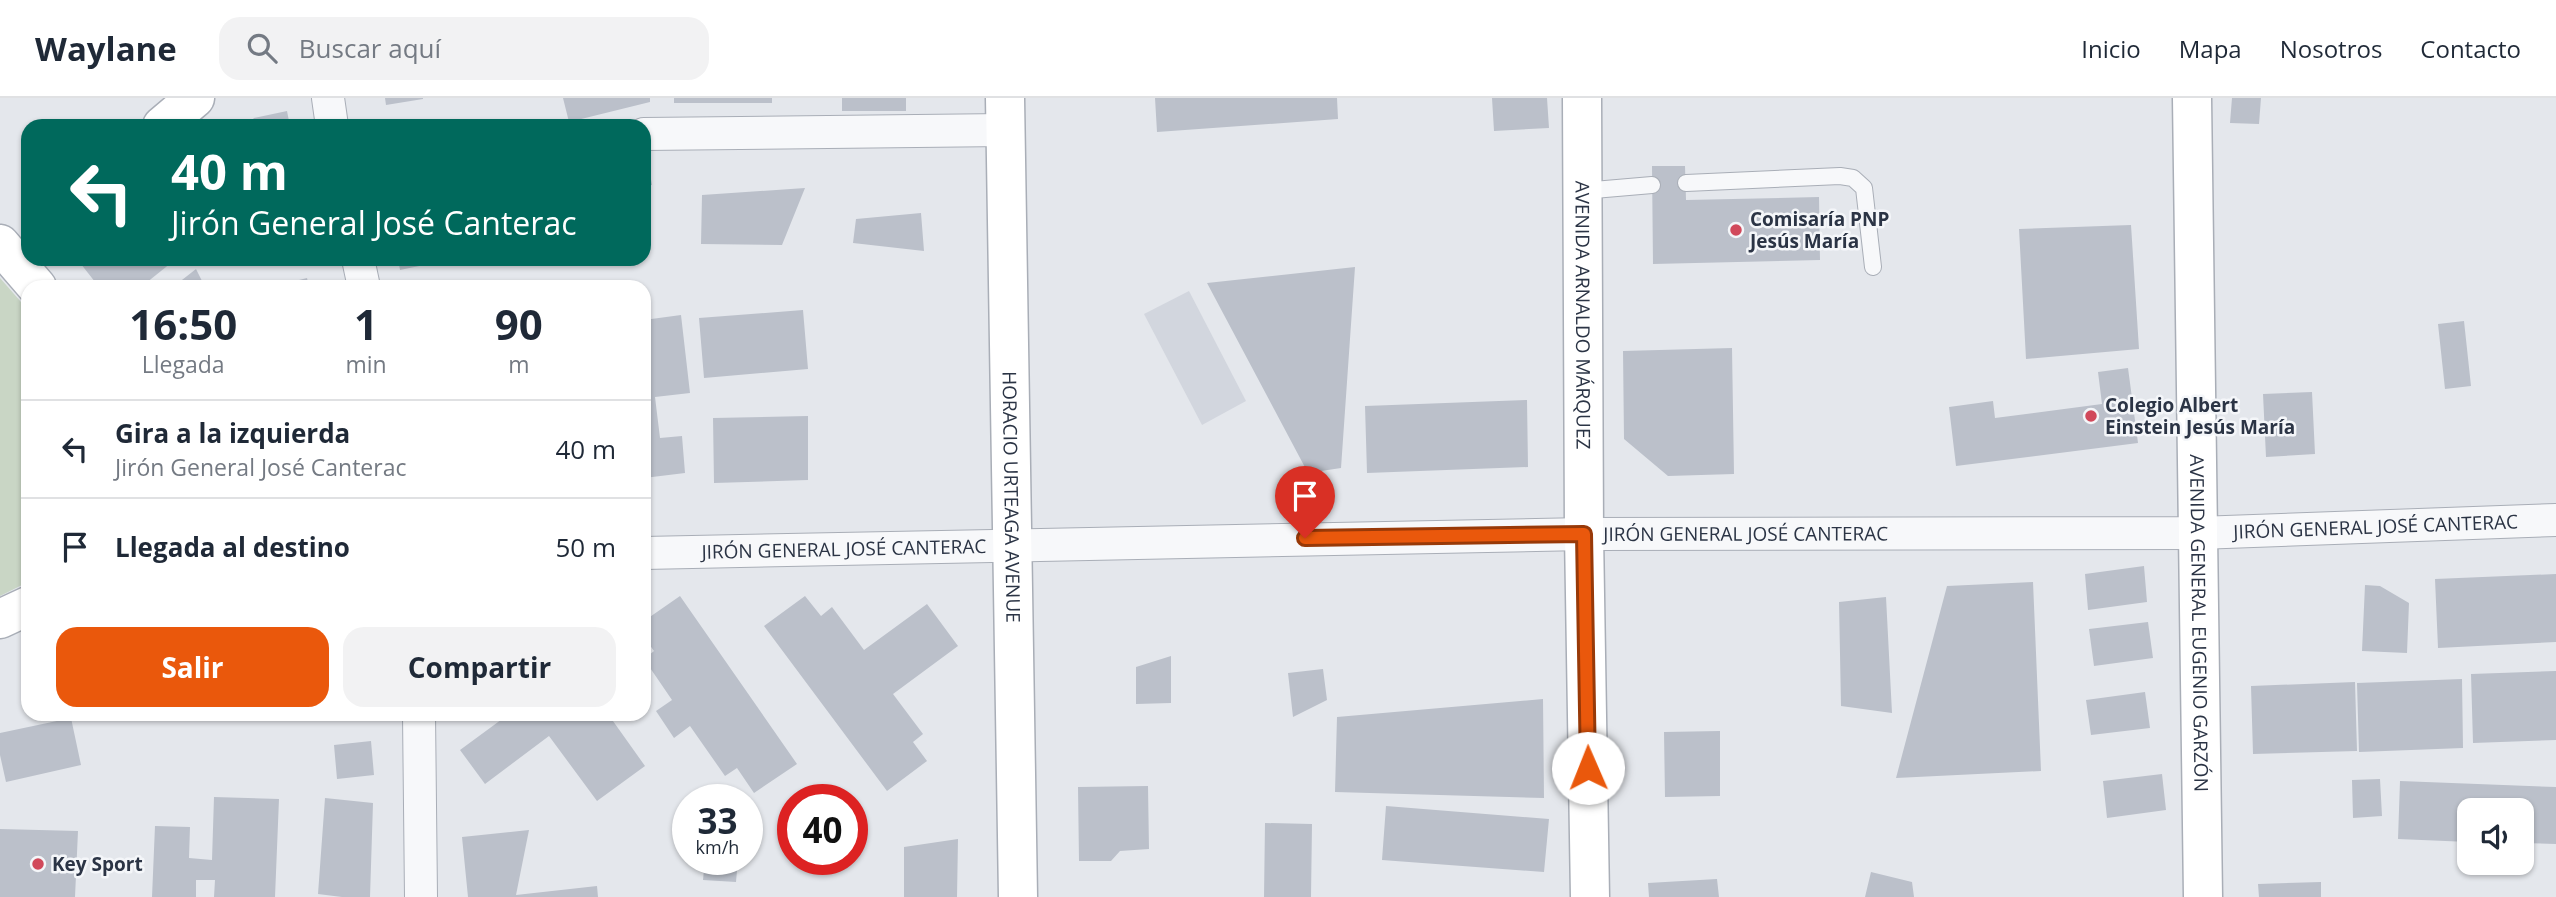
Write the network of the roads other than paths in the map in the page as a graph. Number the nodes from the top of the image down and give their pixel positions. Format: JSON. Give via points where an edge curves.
{"nodes":[{"id":1,"x":195,"y":98,"type":"edge"},
{"id":2,"x":328,"y":98,"type":"edge"},
{"id":3,"x":1582,"y":98,"type":"edge"},
{"id":4,"x":2192,"y":98,"type":"edge"},
{"id":5,"x":1005,"y":114,"type":"edge"},
{"id":6,"x":170,"y":119,"type":"edge"},
{"id":7,"x":331,"y":119,"type":"edge"},
{"id":8,"x":651,"y":134,"type":"edge"},
{"id":9,"x":1686,"y":183,"type":"dead end"},
{"id":10,"x":1652,"y":185,"type":"dead end"},
{"id":11,"x":1582,"y":191,"type":"junction"},
{"id":12,"x":1873,"y":267,"type":"dead end"},
{"id":13,"x":2556,"y":520,"type":"edge"},
{"id":14,"x":2198,"y":533,"type":"junction"},
{"id":15,"x":1584,"y":534,"type":"junction"},
{"id":16,"x":1013,"y":544,"type":"junction"},
{"id":17,"x":651,"y":552,"type":"edge"},
{"id":18,"x":21,"y":609,"type":"edge"},
{"id":19,"x":0,"y":619,"type":"edge"},
{"id":20,"x":419,"y":721,"type":"edge"},
{"id":21,"x":421,"y":897,"type":"edge"},
{"id":22,"x":1018,"y":897,"type":"edge"},
{"id":23,"x":1590,"y":897,"type":"edge"},
{"id":24,"x":2203,"y":897,"type":"edge"}],
"edges":[{"from":1,"to":6,"type":"street"},
{"from":2,"to":7,"type":"street"},
{"from":3,"to":11,"type":"street","name":"AVENIDA ARNALDO MÁRQUEZ"},
{"from":4,"to":14,"type":"street","name":"AVENIDA GENERAL EUGENIO GARZÓN"},
{"from":5,"to":8,"type":"street"},
{"from":5,"to":16,"type":"street","name":"HORACIO URTEAGA AVENUE"},
{"from":9,"to":12,"type":"lane","via":[[1853,178],[1864,188]]},
{"from":10,"to":11,"type":"lane"},
{"from":11,"to":15,"type":"street","name":"AVENIDA ARNALDO MÁRQUEZ"},
{"from":13,"to":14,"type":"street","name":"JIRÓN GENERAL JOSÉ CANTERAC"},
{"from":14,"to":15,"type":"street","name":"JIRÓN GENERAL JOSÉ CANTERAC"},
{"from":14,"to":24,"type":"street","name":"AVENIDA GENERAL EUGENIO GARZÓN"},
{"from":15,"to":16,"type":"street","name":"JIRÓN GENERAL JOSÉ CANTERAC"},
{"from":15,"to":23,"type":"street","name":"AVENIDA ARNALDO MÁRQUEZ"},
{"from":16,"to":17,"type":"street","name":"JIRÓN GENERAL JOSÉ CANTERAC"},
{"from":16,"to":22,"type":"street","name":"HORACIO URTEAGA AVENUE"},
{"from":18,"to":19,"type":"street"},
{"from":20,"to":21,"type":"street"}]}
